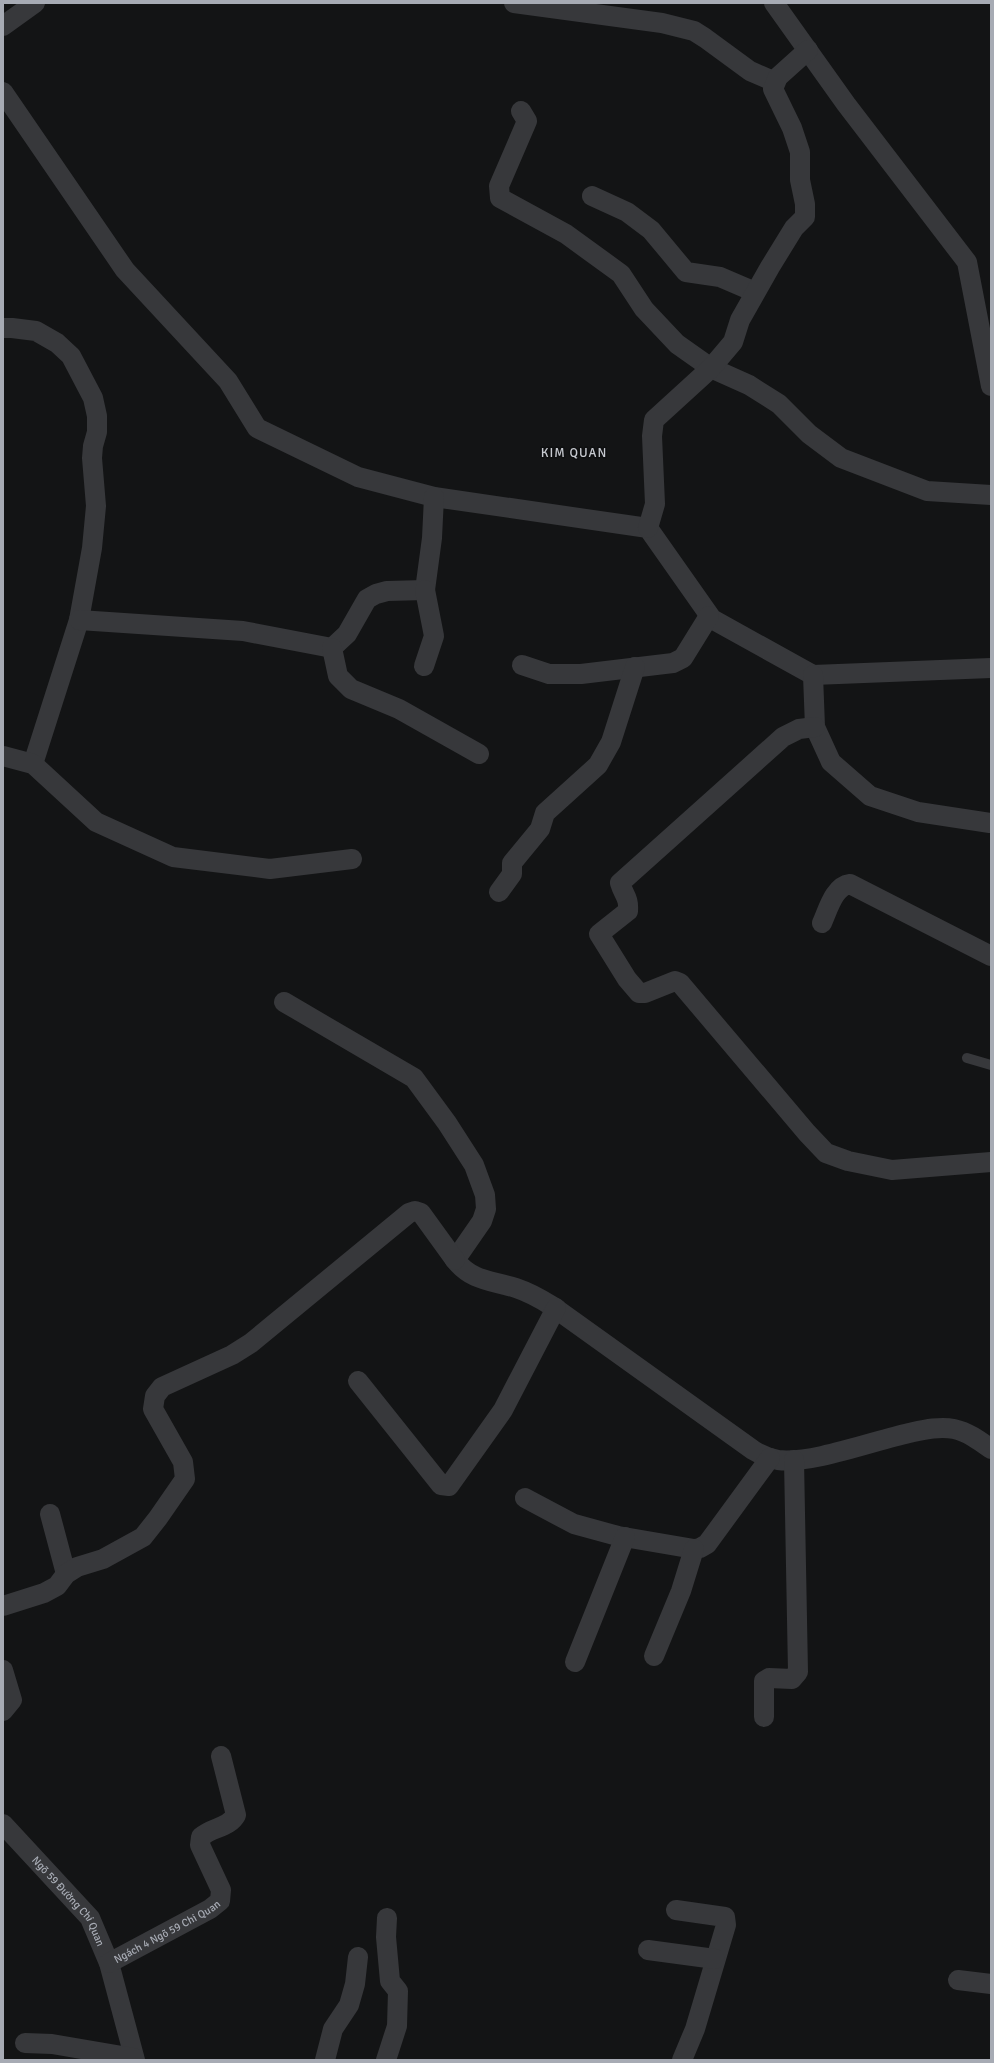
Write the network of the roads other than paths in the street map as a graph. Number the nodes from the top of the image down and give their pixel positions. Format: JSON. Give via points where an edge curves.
{"nodes":[{"id":1,"x":35,"y":3,"type":"edge"},
{"id":2,"x":514,"y":3,"type":"edge"},
{"id":3,"x":774,"y":3,"type":"edge"},
{"id":4,"x":3,"y":26,"type":"edge"},
{"id":5,"x":808,"y":50,"type":"junction"},
{"id":6,"x":775,"y":82,"type":"junction"},
{"id":7,"x":3,"y":92,"type":"edge"},
{"id":8,"x":521,"y":111,"type":"dead end"},
{"id":9,"x":592,"y":196,"type":"dead end"},
{"id":10,"x":755,"y":292,"type":"junction"},
{"id":11,"x":3,"y":328,"type":"edge"},
{"id":12,"x":711,"y":368,"type":"junction"},
{"id":13,"x":991,"y":386,"type":"edge"},
{"id":14,"x":991,"y":495,"type":"edge"},
{"id":15,"x":434,"y":498,"type":"junction"},
{"id":16,"x":648,"y":528,"type":"junction"},
{"id":17,"x":425,"y":590,"type":"junction"},
{"id":18,"x":709,"y":616,"type":"junction"},
{"id":19,"x":79,"y":620,"type":"junction"},
{"id":20,"x":332,"y":648,"type":"junction"},
{"id":21,"x":424,"y":666,"type":"dead end"},
{"id":22,"x":522,"y":666,"type":"dead end"},
{"id":23,"x":635,"y":667,"type":"junction"},
{"id":24,"x":991,"y":668,"type":"edge"},
{"id":25,"x":813,"y":675,"type":"junction"},
{"id":26,"x":815,"y":727,"type":"junction"},
{"id":27,"x":478,"y":754,"type":"dead end"},
{"id":28,"x":3,"y":756,"type":"edge"},
{"id":29,"x":32,"y":764,"type":"junction"},
{"id":30,"x":990,"y":823,"type":"dead end"},
{"id":31,"x":352,"y":859,"type":"dead end"},
{"id":32,"x":499,"y":892,"type":"dead end"},
{"id":33,"x":822,"y":923,"type":"dead end"},
{"id":34,"x":991,"y":956,"type":"edge"},
{"id":35,"x":284,"y":1002,"type":"dead end"},
{"id":36,"x":966,"y":1058,"type":"dead end"},
{"id":37,"x":991,"y":1065,"type":"edge"},
{"id":38,"x":991,"y":1162,"type":"edge"},
{"id":39,"x":455,"y":1260,"type":"junction"},
{"id":40,"x":556,"y":1308,"type":"junction"},
{"id":41,"x":358,"y":1381,"type":"dead end"},
{"id":42,"x":991,"y":1449,"type":"edge"},
{"id":43,"x":770,"y":1458,"type":"junction"},
{"id":44,"x":794,"y":1460,"type":"junction"},
{"id":45,"x":525,"y":1498,"type":"dead end"},
{"id":46,"x":50,"y":1514,"type":"dead end"},
{"id":47,"x":624,"y":1537,"type":"junction"},
{"id":48,"x":694,"y":1549,"type":"junction"},
{"id":49,"x":66,"y":1574,"type":"junction"},
{"id":50,"x":3,"y":1606,"type":"edge"},
{"id":51,"x":654,"y":1656,"type":"dead end"},
{"id":52,"x":575,"y":1662,"type":"dead end"},
{"id":53,"x":3,"y":1670,"type":"edge"},
{"id":54,"x":3,"y":1711,"type":"edge"},
{"id":55,"x":764,"y":1717,"type":"dead end"},
{"id":56,"x":221,"y":1756,"type":"dead end"},
{"id":57,"x":3,"y":1824,"type":"edge"},
{"id":58,"x":676,"y":1910,"type":"dead end"},
{"id":59,"x":387,"y":1918,"type":"dead end"},
{"id":60,"x":648,"y":1950,"type":"dead end"},
{"id":61,"x":358,"y":1957,"type":"dead end"},
{"id":62,"x":715,"y":1959,"type":"junction"},
{"id":63,"x":108,"y":1963,"type":"junction"},
{"id":64,"x":958,"y":1980,"type":"dead end"},
{"id":65,"x":991,"y":1984,"type":"edge"},
{"id":66,"x":25,"y":2043,"type":"dead end"},
{"id":67,"x":134,"y":2059,"type":"edge"},
{"id":68,"x":325,"y":2060,"type":"edge"},
{"id":69,"x":386,"y":2060,"type":"edge"},
{"id":70,"x":682,"y":2060,"type":"edge"}],
"edges":[{"from":1,"to":4,"type":"street"},
{"from":2,"to":6,"type":"street","via":[[662,23],[694,31],[750,71]]},
{"from":3,"to":5,"type":"street"},
{"from":5,"to":6,"type":"street"},
{"from":5,"to":13,"type":"street","via":[[967,262]]},
{"from":6,"to":10,"type":"street","via":[[774,94],[792,128],[800,152],[800,180],[805,217],[794,228]]},
{"from":7,"to":15,"type":"street","via":[[125,270],[228,380],[257,428],[358,477]]},
{"from":8,"to":12,"type":"street","via":[[527,121],[499,186],[500,198],[566,234],[621,274],[644,309],[677,344]]},
{"from":9,"to":10,"type":"street","via":[[628,212],[651,230],[686,272],[720,276]]},
{"from":10,"to":12,"type":"street","via":[[740,320],[733,342]]},
{"from":11,"to":19,"type":"street","via":[[36,331],[57,343],[71,356],[93,398],[97,416],[92,458],[96,506],[92,548]]},
{"from":12,"to":14,"type":"street","via":[[749,385],[779,404],[809,434],[840,458],[927,492]]},
{"from":12,"to":16,"type":"street","via":[[654,420],[652,436],[655,504]]},
{"from":15,"to":16,"type":"street"},
{"from":15,"to":17,"type":"street"},
{"from":16,"to":18,"type":"street"},
{"from":17,"to":20,"type":"street","via":[[387,591],[367,599],[347,634]]},
{"from":17,"to":21,"type":"street","via":[[434,636]]},
{"from":18,"to":23,"type":"street","via":[[683,658],[673,663]]},
{"from":18,"to":25,"type":"street"},
{"from":19,"to":20,"type":"street","via":[[243,631]]},
{"from":19,"to":29,"type":"street"},
{"from":20,"to":27,"type":"street","via":[[338,676],[351,689],[399,709]]},
{"from":22,"to":23,"type":"street","via":[[548,674],[581,674]]},
{"from":23,"to":32,"type":"street","via":[[612,742],[598,765],[545,813],[540,829],[512,863],[512,874]]},
{"from":24,"to":25,"type":"street"},
{"from":25,"to":26,"type":"street"},
{"from":26,"to":30,"type":"street","via":[[830,762],[870,796],[918,812]]},
{"from":26,"to":38,"type":"street","via":[[799,729],[782,737],[620,883],[629,900],[628,911],[599,934],[627,979],[639,993],[674,981],[680,983],[806,1133],[826,1153],[848,1161],[892,1170]]},
{"from":28,"to":29,"type":"street"},
{"from":29,"to":31,"type":"street","via":[[96,822],[173,857],[270,869]]},
{"from":33,"to":34,"type":"street","via":[[836,893],[842,886],[850,884]]},
{"from":35,"to":39,"type":"street","via":[[414,1078],[447,1123],[474,1165],[485,1196],[486,1209],[482,1221]]},
{"from":36,"to":37,"type":"lane"},
{"from":39,"to":40,"type":"street","via":[[462,1269],[474,1277],[517,1289]]},
{"from":39,"to":49,"type":"street","via":[[421,1213],[409,1213],[251,1343],[232,1355],[162,1387],[155,1396],[153,1409],[183,1462],[185,1479],[143,1537],[102,1559],[77,1567]]},
{"from":40,"to":41,"type":"street","via":[[502,1410],[449,1486],[441,1485]]},
{"from":40,"to":43,"type":"street","via":[[752,1450]]},
{"from":42,"to":44,"type":"street","via":[[964,1432],[938,1428]]},
{"from":43,"to":44,"type":"street"},
{"from":43,"to":48,"type":"street","via":[[707,1544]]},
{"from":44,"to":55,"type":"street","via":[[798,1672],[792,1680],[769,1678],[764,1681]]},
{"from":45,"to":47,"type":"street","via":[[574,1524]]},
{"from":46,"to":49,"type":"street"},
{"from":47,"to":48,"type":"street"},
{"from":47,"to":52,"type":"street"},
{"from":48,"to":51,"type":"street","via":[[681,1591]]},
{"from":49,"to":50,"type":"street","via":[[57,1586],[44,1593]]},
{"from":53,"to":54,"type":"street","via":[[12,1700]]},
{"from":56,"to":63,"type":"street","name":"Ngách 4 Ngõ 59 Chi Quan","via":[[236,1815],[232,1822],[206,1832],[201,1837],[200,1845],[221,1890],[220,1901],[210,1909]]},
{"from":57,"to":63,"type":"street","name":"Ngõ 59 Đường Chi Quan","via":[[90,1918]]},
{"from":58,"to":62,"type":"street","via":[[725,1917],[726,1925]]},
{"from":59,"to":69,"type":"street","via":[[390,1981],[398,1991],[397,2026]]},
{"from":60,"to":62,"type":"street"},
{"from":61,"to":68,"type":"street","via":[[355,1984],[349,2005],[333,2030]]},
{"from":62,"to":70,"type":"street"},
{"from":63,"to":67,"type":"street","name":"Ngõ 59 Đường Chi Quan"},
{"from":64,"to":65,"type":"street"},
{"from":66,"to":67,"type":"street","via":[[52,2044]]}]}
